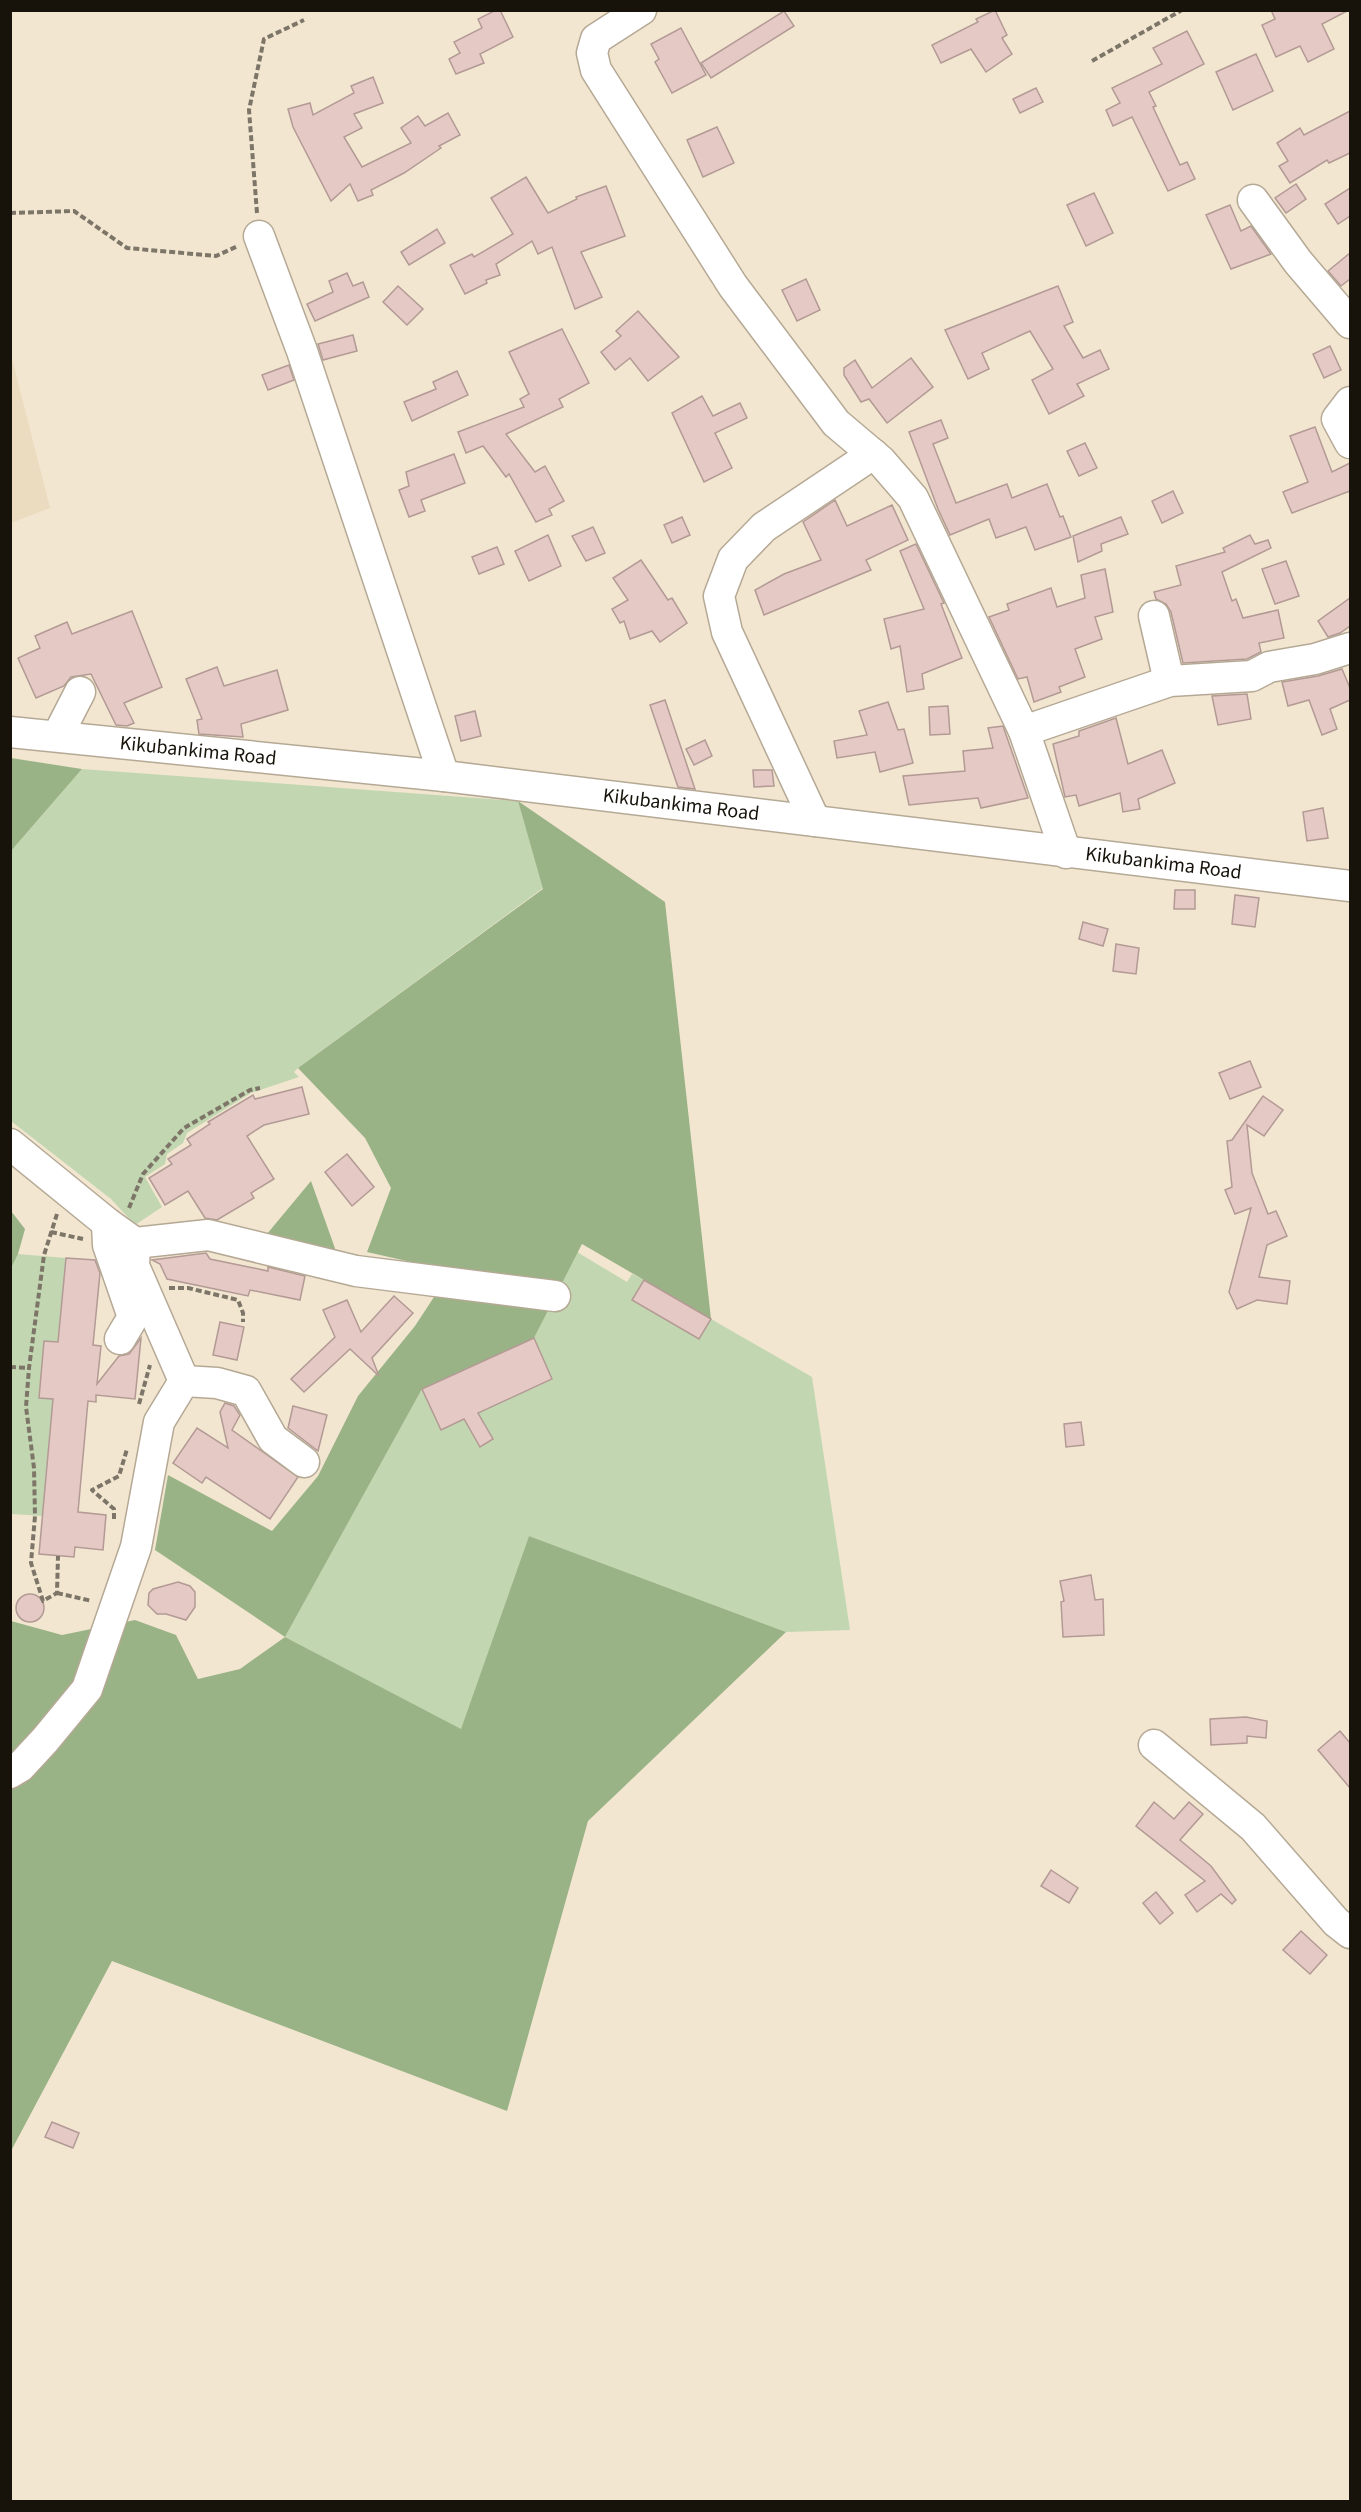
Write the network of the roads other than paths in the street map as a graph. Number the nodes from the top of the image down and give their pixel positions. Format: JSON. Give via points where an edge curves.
{"nodes":[{"id":1,"x":641,"y":10,"type":"edge"},
{"id":2,"x":1253,"y":200,"type":"dead end"},
{"id":3,"x":259,"y":237,"type":"road end"},
{"id":4,"x":1350,"y":323,"type":"edge"},
{"id":5,"x":1350,"y":402,"type":"edge"},
{"id":6,"x":1350,"y":443,"type":"edge"},
{"id":7,"x":873,"y":454,"type":"junction"},
{"id":8,"x":1154,"y":616,"type":"dead end"},
{"id":9,"x":1350,"y":648,"type":"edge"},
{"id":10,"x":1169,"y":681,"type":"junction"},
{"id":11,"x":80,"y":692,"type":"dead end"},
{"id":12,"x":1024,"y":731,"type":"junction"},
{"id":13,"x":10,"y":732,"type":"edge"},
{"id":14,"x":62,"y":737,"type":"junction"},
{"id":15,"x":444,"y":776,"type":"junction"},
{"id":16,"x":815,"y":821,"type":"junction"},
{"id":17,"x":1066,"y":853,"type":"junction"},
{"id":18,"x":1350,"y":886,"type":"edge"},
{"id":19,"x":10,"y":1144,"type":"edge"},
{"id":20,"x":117,"y":1236,"type":"junction"},
{"id":21,"x":555,"y":1296,"type":"dead end"},
{"id":22,"x":120,"y":1339,"type":"dead end"},
{"id":23,"x":184,"y":1381,"type":"junction"},
{"id":24,"x":304,"y":1462,"type":"dead end"},
{"id":25,"x":1154,"y":1744,"type":"dead end"},
{"id":26,"x":10,"y":1773,"type":"edge"},
{"id":27,"x":1350,"y":1933,"type":"edge"}],
"edges":[{"from":1,"to":7,"type":"street","via":[[596,39],[592,53],[596,70],[733,286],[836,423]]},
{"from":2,"to":4,"type":"street","via":[[1298,262]]},
{"from":3,"to":15,"type":"street","via":[[306,362]]},
{"from":5,"to":6,"type":"street","via":[[1336,419]]},
{"from":7,"to":12,"type":"street","via":[[913,498]]},
{"from":7,"to":16,"type":"street","via":[[764,527],[733,559],[719,596],[728,632]]},
{"from":8,"to":10,"type":"street"},
{"from":9,"to":10,"type":"street","via":[[1269,667],[1252,676]]},
{"from":10,"to":12,"type":"street"},
{"from":11,"to":14,"type":"street","via":[[62,727]]},
{"from":12,"to":17,"type":"street"},
{"from":13,"to":14,"type":"street","name":"Kikubankima Road"},
{"from":14,"to":15,"type":"street","name":"Kikubankima Road"},
{"from":15,"to":16,"type":"street","name":"Kikubankima Road"},
{"from":16,"to":17,"type":"street","name":"Kikubankima Road"},
{"from":17,"to":18,"type":"street","name":"Kikubankima Road"},
{"from":19,"to":20,"type":"street"},
{"from":20,"to":21,"type":"street","via":[[208,1235],[356,1271]]},
{"from":20,"to":22,"type":"street","via":[[133,1317]]},
{"from":20,"to":23,"type":"street"},
{"from":23,"to":24,"type":"street","via":[[217,1383],[246,1391],[273,1439]]},
{"from":23,"to":26,"type":"street","via":[[159,1422],[136,1548],[87,1689],[20,1767]]},
{"from":25,"to":27,"type":"street","via":[[1253,1827]]}]}
